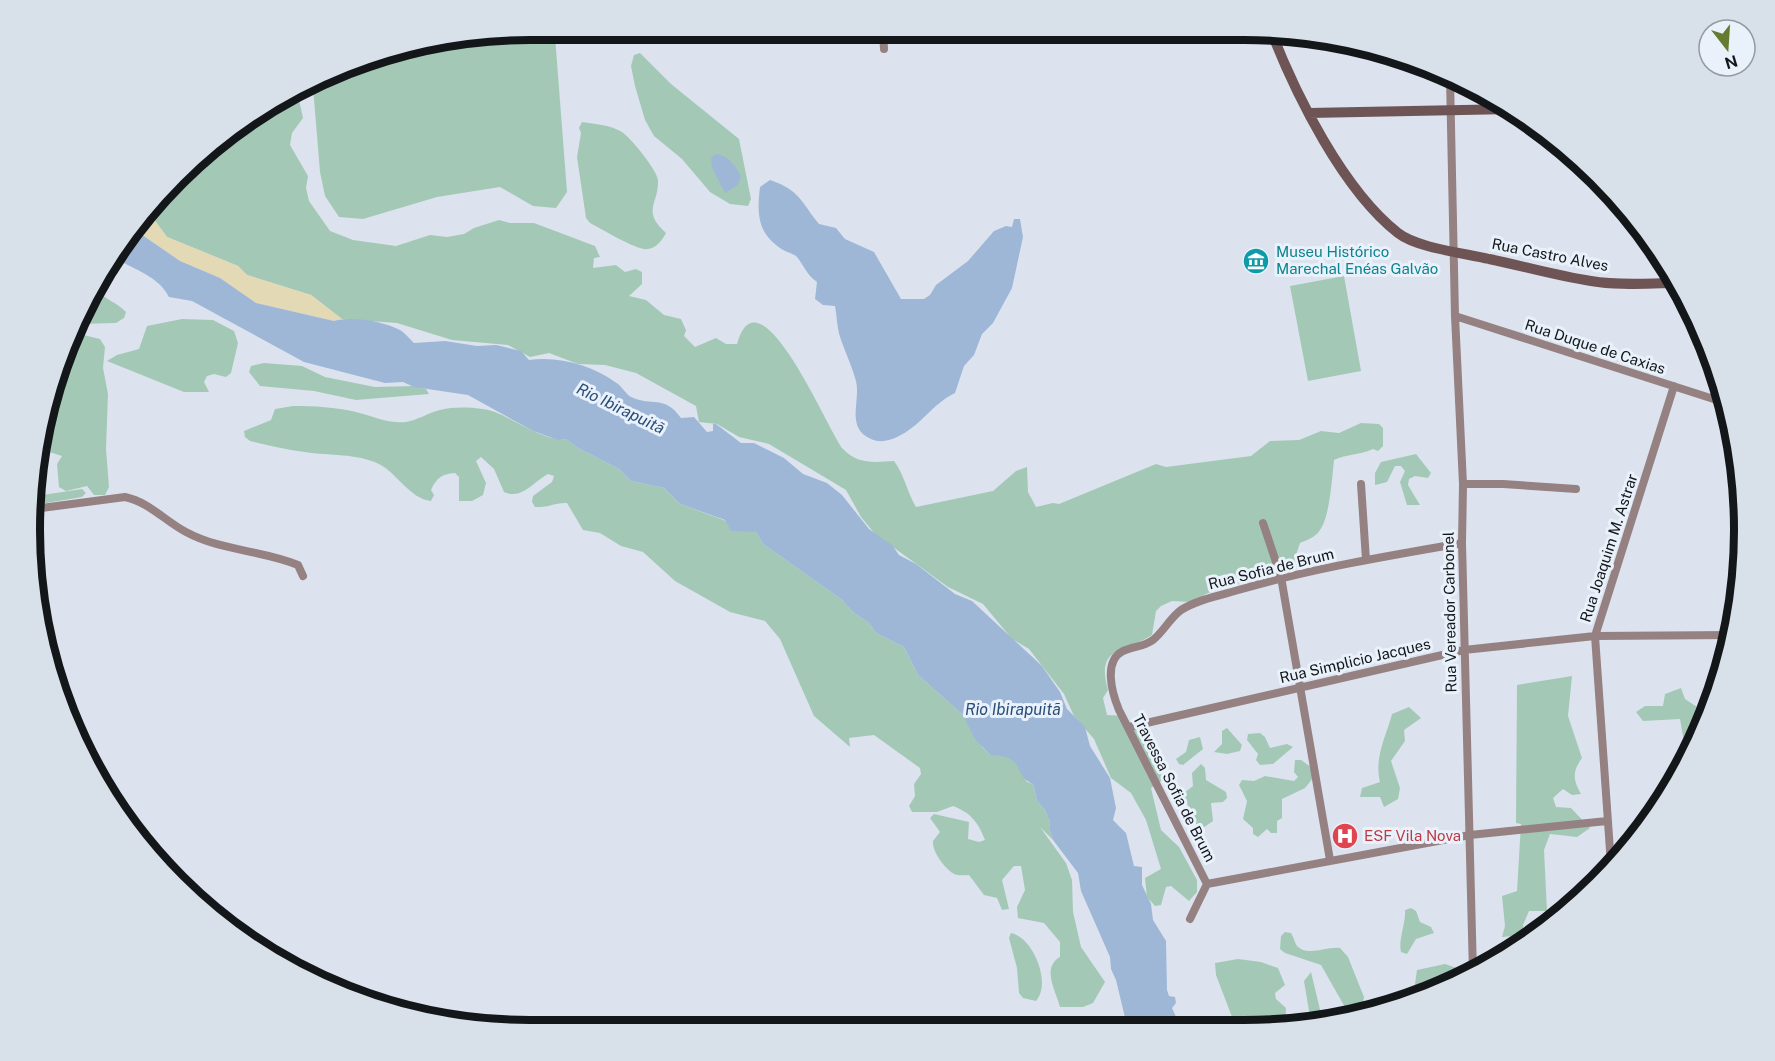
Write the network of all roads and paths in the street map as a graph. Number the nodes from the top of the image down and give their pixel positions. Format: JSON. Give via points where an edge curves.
{"nodes":[{"id":1,"x":884,"y":40,"type":"edge"},
{"id":2,"x":1276,"y":42,"type":"edge"},
{"id":3,"x":884,"y":49,"type":"dead end"},
{"id":4,"x":1450,"y":86,"type":"edge"},
{"id":5,"x":1450,"y":110,"type":"junction"},
{"id":6,"x":1496,"y":110,"type":"edge"},
{"id":7,"x":1309,"y":113,"type":"junction"},
{"id":8,"x":1454,"y":251,"type":"junction"},
{"id":9,"x":1667,"y":283,"type":"edge"},
{"id":10,"x":1455,"y":316,"type":"junction"},
{"id":11,"x":1674,"y":386,"type":"junction"},
{"id":12,"x":1717,"y":400,"type":"edge"},
{"id":13,"x":1361,"y":484,"type":"dead end"},
{"id":14,"x":1463,"y":484,"type":"junction"},
{"id":15,"x":1576,"y":489,"type":"dead end"},
{"id":16,"x":41,"y":507,"type":"edge"},
{"id":17,"x":1263,"y":523,"type":"dead end"},
{"id":18,"x":1462,"y":543,"type":"junction"},
{"id":19,"x":1366,"y":560,"type":"junction"},
{"id":20,"x":303,"y":576,"type":"dead end"},
{"id":21,"x":1281,"y":577,"type":"junction"},
{"id":22,"x":1723,"y":635,"type":"edge"},
{"id":23,"x":1595,"y":636,"type":"junction"},
{"id":24,"x":1464,"y":650,"type":"junction"},
{"id":25,"x":1112,"y":667,"type":"joint"},
{"id":26,"x":1299,"y":687,"type":"junction"},
{"id":27,"x":1129,"y":726,"type":"junction"},
{"id":28,"x":1607,"y":821,"type":"junction"},
{"id":29,"x":1470,"y":835,"type":"junction"},
{"id":30,"x":1611,"y":856,"type":"edge"},
{"id":31,"x":1330,"y":860,"type":"junction"},
{"id":32,"x":1207,"y":884,"type":"junction"},
{"id":33,"x":1190,"y":919,"type":"dead end"},
{"id":34,"x":1473,"y":964,"type":"edge"}],
"edges":[{"from":1,"to":3,"type":"street"},
{"from":2,"to":7,"type":"street","name":"Rua Castro Alves"},
{"from":4,"to":5,"type":"street","name":"Rua Vereador Carbonel"},
{"from":5,"to":6,"type":"street"},
{"from":5,"to":7,"type":"street"},
{"from":5,"to":8,"type":"street","name":"Rua Vereador Carbonel"},
{"from":7,"to":8,"type":"street","name":"Rua Castro Alves","via":[[1342,169],[1399,234]]},
{"from":8,"to":9,"type":"street","name":"Rua Castro Alves","via":[[1592,282]]},
{"from":8,"to":10,"type":"street","name":"Rua Vereador Carbonel"},
{"from":10,"to":11,"type":"street","name":"Rua Duque de Caxias"},
{"from":10,"to":14,"type":"street","name":"Rua Vereador Carbonel"},
{"from":11,"to":12,"type":"street","name":"Rua Duque de Caxias"},
{"from":11,"to":23,"type":"street","name":"Rua Joaquim M. Astrar"},
{"from":13,"to":19,"type":"street"},
{"from":14,"to":15,"type":"street"},
{"from":14,"to":18,"type":"street","name":"Rua Vereador Carbonel"},
{"from":16,"to":20,"type":"street","via":[[125,497],[137,500],[186,532],[224,547],[277,556],[298,565]]},
{"from":17,"to":21,"type":"street"},
{"from":18,"to":19,"type":"street","name":"Rua Sofia de Brum"},
{"from":18,"to":24,"type":"street","name":"Rua Vereador Carbonel"},
{"from":19,"to":21,"type":"street","name":"Rua Sofia de Brum"},
{"from":21,"to":25,"type":"street","name":"Rua Sofia de Brum","via":[[1195,603],[1179,612],[1146,645],[1124,651]]},
{"from":21,"to":26,"type":"street"},
{"from":22,"to":23,"type":"street","name":"Rua Simplicio Jacques"},
{"from":23,"to":24,"type":"street","name":"Rua Simplicio Jacques"},
{"from":23,"to":28,"type":"street","name":"Rua Joaquim M. Astrar"},
{"from":24,"to":26,"type":"street","name":"Rua Simplicio Jacques"},
{"from":24,"to":29,"type":"street","name":"Rua Vereador Carbonel"},
{"from":25,"to":27,"type":"street","name":"Travessa Sofia de Brum","via":[[1116,702]]},
{"from":26,"to":27,"type":"street","name":"Rua Simplicio Jacques"},
{"from":26,"to":31,"type":"street"},
{"from":27,"to":32,"type":"street","name":"Travessa Sofia de Brum"},
{"from":28,"to":29,"type":"street"},
{"from":28,"to":30,"type":"street","name":"Rua Joaquim M. Astrar"},
{"from":29,"to":31,"type":"street"},
{"from":29,"to":34,"type":"street","name":"Rua Vereador Carbonel"},
{"from":31,"to":32,"type":"street"},
{"from":32,"to":33,"type":"street","name":"Travessa Sofia de Brum"}]}
